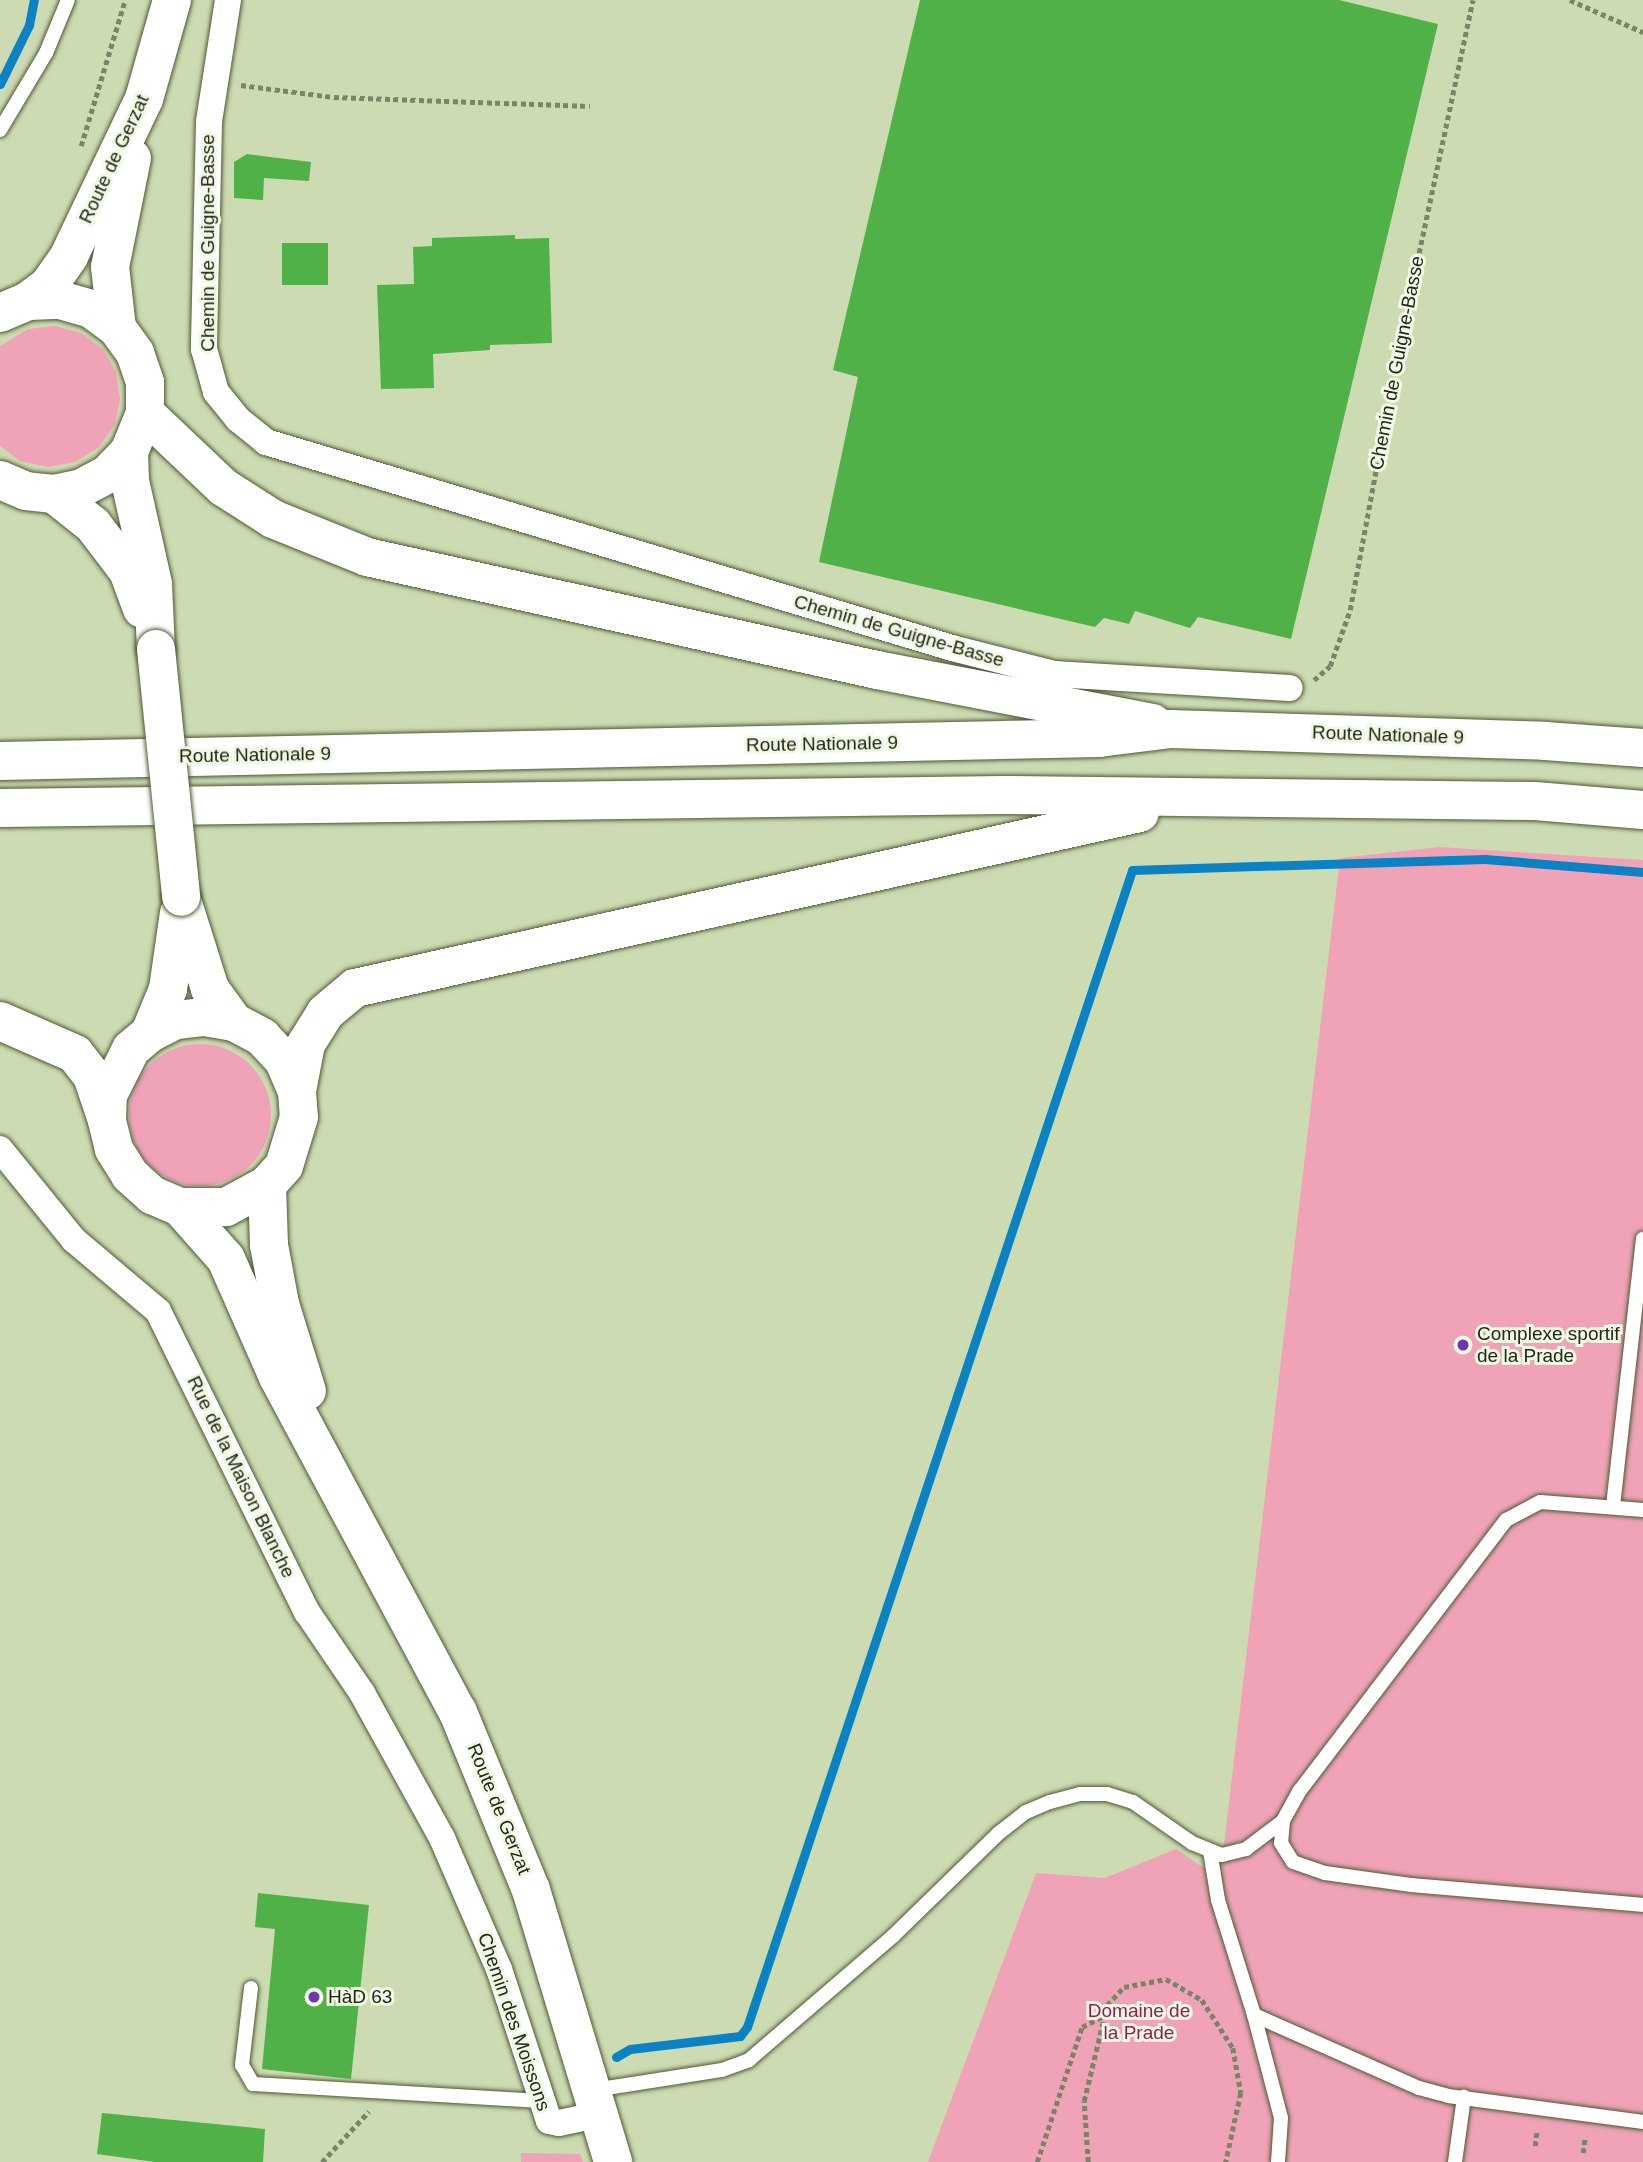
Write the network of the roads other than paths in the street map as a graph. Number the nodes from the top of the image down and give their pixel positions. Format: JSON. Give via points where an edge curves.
{"nodes":[{"id":1,"x":68,"y":0,"type":"edge"},
{"id":2,"x":172,"y":0,"type":"edge"},
{"id":3,"x":228,"y":0,"type":"edge"},
{"id":4,"x":144,"y":99,"type":"junction"},
{"id":5,"x":0,"y":130,"type":"edge"},
{"id":6,"x":14,"y":307,"type":"edge"},
{"id":7,"x":117,"y":328,"type":"junction"},
{"id":8,"x":145,"y":413,"type":"junction"},
{"id":9,"x":129,"y":452,"type":"junction"},
{"id":10,"x":0,"y":480,"type":"edge"},
{"id":11,"x":54,"y":494,"type":"junction"},
{"id":12,"x":156,"y":649,"type":"junction"},
{"id":13,"x":1290,"y":688,"type":"road end"},
{"id":14,"x":1171,"y":729,"type":"junction"},
{"id":15,"x":1643,"y":748,"type":"edge"},
{"id":16,"x":0,"y":751,"type":"edge"},
{"id":17,"x":41,"y":760,"type":"junction"},
{"id":18,"x":0,"y":761,"type":"edge"},
{"id":19,"x":1195,"y":800,"type":"junction"},
{"id":20,"x":0,"y":808,"type":"edge"},
{"id":21,"x":1643,"y":810,"type":"edge"},
{"id":22,"x":181,"y":897,"type":"junction"},
{"id":23,"x":0,"y":1021,"type":"edge"},
{"id":24,"x":234,"y":1022,"type":"junction"},
{"id":25,"x":150,"y":1033,"type":"junction"},
{"id":26,"x":297,"y":1091,"type":"junction"},
{"id":27,"x":107,"y":1120,"type":"junction"},
{"id":28,"x":0,"y":1149,"type":"edge"},
{"id":29,"x":267,"y":1185,"type":"junction"},
{"id":30,"x":180,"y":1207,"type":"junction"},
{"id":31,"x":1643,"y":1239,"type":"edge"},
{"id":32,"x":1613,"y":1506,"type":"junction"},
{"id":33,"x":1643,"y":1510,"type":"edge"},
{"id":34,"x":358,"y":1520,"type":"junction"},
{"id":35,"x":1283,"y":1821,"type":"junction"},
{"id":36,"x":442,"y":1838,"type":"joint"},
{"id":37,"x":1210,"y":1851,"type":"junction"},
{"id":38,"x":1643,"y":1905,"type":"edge"},
{"id":39,"x":250,"y":1988,"type":"dead end"},
{"id":40,"x":1254,"y":2015,"type":"junction"},
{"id":41,"x":1464,"y":2098,"type":"junction"},
{"id":42,"x":540,"y":2101,"type":"junction"},
{"id":43,"x":594,"y":2103,"type":"junction"},
{"id":44,"x":1643,"y":2122,"type":"edge"},
{"id":45,"x":607,"y":2162,"type":"edge"},
{"id":46,"x":613,"y":2162,"type":"edge"},
{"id":47,"x":1278,"y":2162,"type":"edge"},
{"id":48,"x":1455,"y":2162,"type":"edge"}],
"edges":[{"from":1,"to":5,"type":"lane","via":[[46,53]]},
{"from":2,"to":4,"type":"main road","name":"Route de Gerzat"},
{"from":3,"to":13,"type":"street","name":"Chemin de Guigne-Basse","via":[[213,84],[204,349],[216,392],[239,421],[267,442],[939,644],[1054,674]]},
{"from":4,"to":6,"type":"main road","name":"Route de Gerzat","via":[[69,256],[49,285]]},
{"from":4,"to":7,"type":"main road","via":[[110,267]]},
{"from":6,"to":7,"type":"main road","via":[[60,300],[91,309]]},
{"from":7,"to":8,"type":"main road","via":[[135,352],[145,382]]},
{"from":8,"to":9,"type":"main road"},
{"from":8,"to":14,"type":"main road","via":[[223,487],[273,519],[367,557],[877,670],[1125,715]]},
{"from":9,"to":11,"type":"main road","via":[[91,483]]},
{"from":9,"to":12,"type":"main road","via":[[130,481],[153,584]]},
{"from":10,"to":11,"type":"main road","via":[[26,491]]},
{"from":11,"to":12,"type":"main road","via":[[93,525],[128,571]]},
{"from":12,"to":22,"type":"main road","bridge":true},
{"from":14,"to":15,"type":"main road","name":"Route Nationale 9"},
{"from":14,"to":17,"type":"main road","name":"Route Nationale 9","via":[[1099,738]]},
{"from":16,"to":17,"type":"main road"},
{"from":17,"to":18,"type":"main road","name":"Route Nationale 9"},
{"from":19,"to":20,"type":"main road","via":[[956,796]]},
{"from":19,"to":21,"type":"main road","via":[[1535,801]]},
{"from":19,"to":26,"type":"main road","via":[[355,988],[325,1013],[306,1044]]},
{"from":22,"to":24,"type":"main road","via":[[210,989]]},
{"from":22,"to":25,"type":"main road","via":[[168,989]]},
{"from":23,"to":27,"type":"main road","via":[[75,1054],[92,1076]]},
{"from":24,"to":25,"type":"main road","via":[[205,1017],[176,1020]]},
{"from":24,"to":26,"type":"main road","via":[[262,1037],[284,1061]]},
{"from":25,"to":27,"type":"main road","via":[[117,1071],[108,1095]]},
{"from":26,"to":29,"type":"main road","via":[[299,1117],[294,1142],[284,1166]]},
{"from":27,"to":30,"type":"main road","via":[[114,1150],[130,1175],[152,1195]]},
{"from":28,"to":36,"type":"street","name":"Rue de la Maison Blanche","via":[[74,1240],[158,1311],[307,1612],[362,1693]]},
{"from":29,"to":30,"type":"main road","via":[[226,1207]]},
{"from":29,"to":34,"type":"main road","name":"Route de Gerzat","via":[[269,1245],[281,1304],[299,1369]]},
{"from":30,"to":34,"type":"main road","name":"Route de Gerzat","via":[[226,1259],[278,1377]]},
{"from":31,"to":32,"type":"lane"},
{"from":32,"to":33,"type":"lane"},
{"from":32,"to":35,"type":"lane","via":[[1540,1502],[1506,1520],[1300,1790]]},
{"from":34,"to":43,"type":"main road","name":"Route de Gerzat","via":[[457,1712],[508,1826],[549,1944]]},
{"from":35,"to":37,"type":"lane","via":[[1246,1849],[1223,1855]]},
{"from":35,"to":38,"type":"lane","via":[[1281,1843],[1293,1862],[1310,1870],[1412,1885]]},
{"from":36,"to":42,"type":"street","name":"Chemin des Moissons","via":[[499,1969]]},
{"from":37,"to":40,"type":"lane","via":[[1217,1900]]},
{"from":37,"to":43,"type":"lane","via":[[1133,1802],[1107,1794],[1080,1794],[1050,1802],[1026,1812],[999,1833],[873,1954],[749,2060]]},
{"from":39,"to":42,"type":"lane","via":[[242,2065],[253,2084]]},
{"from":40,"to":41,"type":"lane","via":[[1419,2088]]},
{"from":40,"to":47,"type":"lane","via":[[1281,2118]]},
{"from":41,"to":44,"type":"lane"},
{"from":41,"to":48,"type":"lane"},
{"from":42,"to":43,"type":"street","name":"Chemin des Moissons","via":[[549,2121],[559,2123]]},
{"from":43,"to":45,"type":"main road","name":"Route de Gerzat"},
{"from":43,"to":46,"type":"main road","name":"Route de Gerzat"}]}
